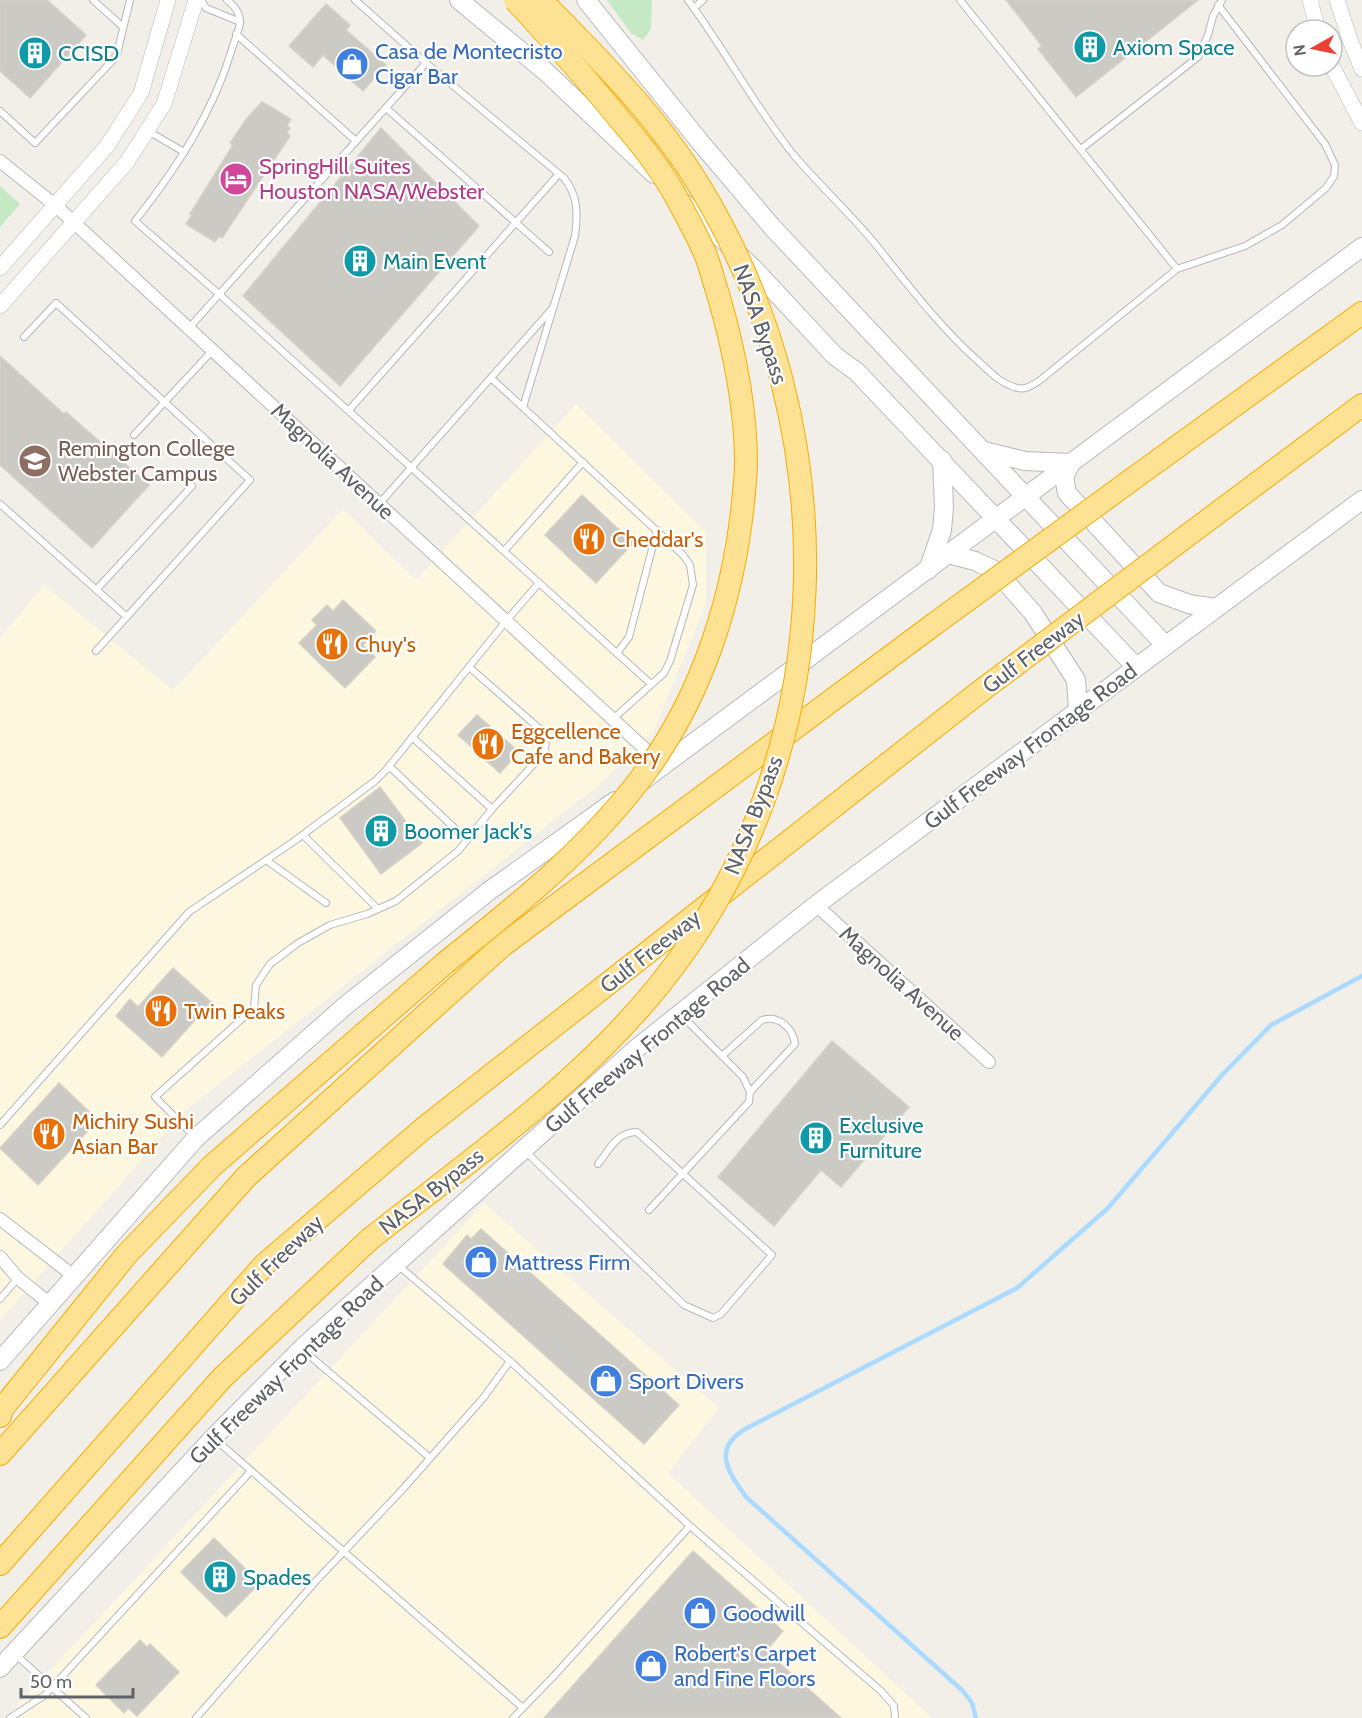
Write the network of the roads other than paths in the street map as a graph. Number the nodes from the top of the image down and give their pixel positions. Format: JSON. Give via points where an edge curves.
{"nodes":[{"id":1,"x":93,"y":0,"type":"edge"},
{"id":2,"x":130,"y":0,"type":"edge"},
{"id":3,"x":168,"y":0,"type":"edge"},
{"id":4,"x":196,"y":0,"type":"edge"},
{"id":5,"x":201,"y":0,"type":"edge"},
{"id":6,"x":228,"y":0,"type":"edge"},
{"id":7,"x":355,"y":0,"type":"edge"},
{"id":8,"x":459,"y":0,"type":"edge"},
{"id":9,"x":515,"y":0,"type":"edge"},
{"id":10,"x":541,"y":0,"type":"edge"},
{"id":11,"x":586,"y":0,"type":"edge"},
{"id":12,"x":688,"y":0,"type":"edge"},
{"id":13,"x":704,"y":0,"type":"edge"},
{"id":14,"x":960,"y":0,"type":"edge"},
{"id":15,"x":1310,"y":0,"type":"edge"},
{"id":16,"x":1337,"y":0,"type":"edge"},
{"id":17,"x":1220,"y":3,"type":"edge"},
{"id":18,"x":694,"y":8,"type":"junction"},
{"id":19,"x":1315,"y":18,"type":"edge"},
{"id":20,"x":240,"y":22,"type":"junction"},
{"id":21,"x":123,"y":27,"type":"junction"},
{"id":22,"x":236,"y":34,"type":"junction"},
{"id":23,"x":426,"y":63,"type":"junction"},
{"id":24,"x":1362,"y":69,"type":"edge"},
{"id":25,"x":1338,"y":78,"type":"edge"},
{"id":26,"x":386,"y":108,"type":"junction"},
{"id":27,"x":0,"y":111,"type":"edge"},
{"id":28,"x":1362,"y":123,"type":"edge"},
{"id":29,"x":147,"y":130,"type":"junction"},
{"id":30,"x":356,"y":141,"type":"junction"},
{"id":31,"x":1081,"y":149,"type":"junction"},
{"id":32,"x":184,"y":152,"type":"junction"},
{"id":33,"x":0,"y":161,"type":"edge"},
{"id":34,"x":559,"y":174,"type":"junction"},
{"id":35,"x":57,"y":206,"type":"junction"},
{"id":36,"x":516,"y":222,"type":"junction"},
{"id":37,"x":75,"y":223,"type":"junction"},
{"id":38,"x":1362,"y":247,"type":"edge"},
{"id":39,"x":549,"y":252,"type":"dead end"},
{"id":40,"x":0,"y":268,"type":"edge"},
{"id":41,"x":1177,"y":268,"type":"junction"},
{"id":42,"x":219,"y":294,"type":"junction"},
{"id":43,"x":0,"y":306,"type":"edge"},
{"id":44,"x":554,"y":306,"type":"junction"},
{"id":45,"x":1362,"y":313,"type":"edge"},
{"id":46,"x":189,"y":328,"type":"junction"},
{"id":47,"x":24,"y":337,"type":"dead end"},
{"id":48,"x":213,"y":350,"type":"junction"},
{"id":49,"x":491,"y":378,"type":"junction"},
{"id":50,"x":165,"y":402,"type":"junction"},
{"id":51,"x":1362,"y":405,"type":"edge"},
{"id":52,"x":523,"y":407,"type":"junction"},
{"id":53,"x":349,"y":410,"type":"junction"},
{"id":54,"x":134,"y":435,"type":"dead end"},
{"id":55,"x":982,"y":450,"type":"junction"},
{"id":56,"x":942,"y":460,"type":"junction"},
{"id":57,"x":583,"y":462,"type":"junction"},
{"id":58,"x":1071,"y":463,"type":"junction"},
{"id":59,"x":412,"y":467,"type":"junction"},
{"id":60,"x":192,"y":486,"type":"dead end"},
{"id":61,"x":1026,"y":496,"type":"junction"},
{"id":62,"x":1362,"y":500,"type":"edge"},
{"id":63,"x":0,"y":504,"type":"edge"},
{"id":64,"x":379,"y":504,"type":"junction"},
{"id":65,"x":997,"y":518,"type":"junction"},
{"id":66,"x":657,"y":530,"type":"junction"},
{"id":67,"x":504,"y":551,"type":"junction"},
{"id":68,"x":948,"y":554,"type":"junction"},
{"id":69,"x":928,"y":570,"type":"junction"},
{"id":70,"x":539,"y":582,"type":"junction"},
{"id":71,"x":96,"y":590,"type":"junction"},
{"id":72,"x":1216,"y":608,"type":"junction"},
{"id":73,"x":127,"y":618,"type":"junction"},
{"id":74,"x":506,"y":621,"type":"junction"},
{"id":75,"x":1165,"y":645,"type":"junction"},
{"id":76,"x":96,"y":651,"type":"dead end"},
{"id":77,"x":617,"y":653,"type":"junction"},
{"id":78,"x":469,"y":667,"type":"junction"},
{"id":79,"x":1136,"y":667,"type":"junction"},
{"id":80,"x":651,"y":684,"type":"junction"},
{"id":81,"x":1078,"y":710,"type":"junction"},
{"id":82,"x":612,"y":719,"type":"junction"},
{"id":83,"x":412,"y":737,"type":"junction"},
{"id":84,"x":389,"y":766,"type":"junction"},
{"id":85,"x":663,"y":766,"type":"junction"},
{"id":86,"x":492,"y":809,"type":"junction"},
{"id":87,"x":303,"y":835,"type":"junction"},
{"id":88,"x":467,"y":840,"type":"junction"},
{"id":89,"x":266,"y":860,"type":"junction"},
{"id":90,"x":326,"y":903,"type":"dead end"},
{"id":91,"x":816,"y":905,"type":"junction"},
{"id":92,"x":378,"y":909,"type":"junction"},
{"id":93,"x":680,"y":1014,"type":"junction"},
{"id":94,"x":722,"y":1056,"type":"junction"},
{"id":95,"x":988,"y":1062,"type":"dead end"},
{"id":96,"x":750,"y":1092,"type":"junction"},
{"id":97,"x":0,"y":1125,"type":"edge"},
{"id":98,"x":196,"y":1138,"type":"junction"},
{"id":99,"x":523,"y":1150,"type":"junction"},
{"id":100,"x":598,"y":1164,"type":"dead end"},
{"id":101,"x":683,"y":1173,"type":"junction"},
{"id":102,"x":649,"y":1210,"type":"dead end"},
{"id":103,"x":0,"y":1219,"type":"edge"},
{"id":104,"x":0,"y":1257,"type":"edge"},
{"id":105,"x":397,"y":1263,"type":"junction"},
{"id":106,"x":75,"y":1277,"type":"junction"},
{"id":107,"x":18,"y":1278,"type":"junction"},
{"id":108,"x":0,"y":1299,"type":"edge"},
{"id":109,"x":50,"y":1304,"type":"junction"},
{"id":110,"x":302,"y":1348,"type":"junction"},
{"id":111,"x":0,"y":1361,"type":"edge"},
{"id":112,"x":510,"y":1361,"type":"junction"},
{"id":113,"x":0,"y":1416,"type":"edge"},
{"id":114,"x":213,"y":1438,"type":"junction"},
{"id":115,"x":0,"y":1454,"type":"edge"},
{"id":116,"x":429,"y":1457,"type":"junction"},
{"id":117,"x":251,"y":1472,"type":"junction"},
{"id":118,"x":690,"y":1526,"type":"junction"},
{"id":119,"x":344,"y":1552,"type":"junction"},
{"id":120,"x":0,"y":1564,"type":"edge"},
{"id":121,"x":0,"y":1628,"type":"edge"},
{"id":122,"x":14,"y":1653,"type":"junction"},
{"id":123,"x":0,"y":1668,"type":"edge"},
{"id":124,"x":52,"y":1687,"type":"junction"},
{"id":125,"x":523,"y":1708,"type":"junction"},
{"id":126,"x":10,"y":1718,"type":"edge"},
{"id":127,"x":86,"y":1718,"type":"edge"},
{"id":128,"x":196,"y":1718,"type":"edge"},
{"id":129,"x":513,"y":1718,"type":"edge"},
{"id":130,"x":895,"y":1718,"type":"edge"}],
"edges":[{"from":1,"to":21,"type":"lane"},
{"from":2,"to":21,"type":"lane"},
{"from":3,"to":35,"type":"street","via":[[141,93],[107,146]]},
{"from":4,"to":29,"type":"street","via":[[164,104]]},
{"from":5,"to":20,"type":"lane","via":[[206,8]]},
{"from":6,"to":20,"type":"lane","via":[[236,8]]},
{"from":7,"to":23,"type":"lane"},
{"from":8,"to":56,"type":"main road","name":"NASA Bypass","via":[[546,72],[754,269],[835,356],[857,372]]},
{"from":9,"to":113,"type":"highway","name":"NASA Bypass","bridge":true,"via":[[645,149],[674,193],[705,253],[732,340],[747,465],[740,533],[706,662],[681,717],[647,770],[566,862],[212,1166],[127,1254]]},
{"from":10,"to":121,"type":"highway","name":"NASA Bypass","bridge":true,"via":[[619,81],[674,148],[720,222],[767,332],[789,406],[802,486],[805,571],[798,662],[779,749],[749,836],[710,912],[687,949],[631,1019],[568,1080],[370,1239],[222,1378]]},
{"from":11,"to":55,"type":"main road","via":[[772,227]]},
{"from":12,"to":18,"type":"lane"},
{"from":13,"to":18,"type":"lane"},
{"from":14,"to":31,"type":"lane"},
{"from":15,"to":19,"type":"street"},
{"from":16,"to":24,"type":"street"},
{"from":17,"to":31,"type":"lane","via":[[1198,57]]},
{"from":17,"to":41,"type":"lane","via":[[1325,144],[1335,165],[1334,176],[1326,188],[1282,225],[1245,246]]},
{"from":18,"to":41,"type":"lane","via":[[794,154],[863,228],[954,340],[1008,385],[1028,388],[1039,381]]},
{"from":20,"to":22,"type":"lane"},
{"from":21,"to":27,"type":"lane","via":[[113,60],[35,143]]},
{"from":22,"to":30,"type":"lane"},
{"from":22,"to":32,"type":"lane","via":[[209,109]]},
{"from":23,"to":26,"type":"lane"},
{"from":23,"to":34,"type":"lane"},
{"from":25,"to":28,"type":"street"},
{"from":26,"to":30,"type":"lane"},
{"from":26,"to":36,"type":"lane"},
{"from":29,"to":32,"type":"lane"},
{"from":29,"to":37,"type":"street","via":[[127,162]]},
{"from":30,"to":42,"type":"lane"},
{"from":31,"to":41,"type":"lane"},
{"from":32,"to":42,"type":"lane","via":[[135,221]]},
{"from":33,"to":35,"type":"street","name":"Magnolia Avenue"},
{"from":34,"to":36,"type":"lane"},
{"from":34,"to":44,"type":"lane","via":[[572,188],[577,221]]},
{"from":35,"to":37,"type":"street","name":"Magnolia Avenue"},
{"from":35,"to":40,"type":"street"},
{"from":36,"to":39,"type":"lane"},
{"from":36,"to":53,"type":"lane"},
{"from":37,"to":43,"type":"street"},
{"from":37,"to":46,"type":"street","name":"Magnolia Avenue"},
{"from":38,"to":58,"type":"main road"},
{"from":42,"to":46,"type":"lane"},
{"from":42,"to":53,"type":"lane"},
{"from":44,"to":49,"type":"lane"},
{"from":44,"to":52,"type":"lane"},
{"from":45,"to":115,"type":"highway","bridge":true,"via":[[503,945],[246,1178]]},
{"from":46,"to":48,"type":"street","name":"Magnolia Avenue"},
{"from":47,"to":50,"type":"lane","via":[[56,303]]},
{"from":48,"to":50,"type":"lane"},
{"from":48,"to":64,"type":"street","name":"Magnolia Avenue"},
{"from":49,"to":52,"type":"lane"},
{"from":49,"to":59,"type":"lane"},
{"from":50,"to":54,"type":"lane"},
{"from":50,"to":73,"type":"lane","via":[[250,480]]},
{"from":51,"to":120,"type":"highway","name":"Gulf Freeway","bridge":true,"via":[[982,690],[424,1128],[265,1264]]},
{"from":52,"to":57,"type":"lane"},
{"from":53,"to":59,"type":"lane"},
{"from":55,"to":58,"type":"main road","via":[[1025,461]]},
{"from":55,"to":61,"type":"main road"},
{"from":56,"to":65,"type":"main road","name":"NASA Bypass"},
{"from":56,"to":69,"type":"main road","via":[[942,530]]},
{"from":57,"to":66,"type":"lane"},
{"from":57,"to":67,"type":"lane"},
{"from":58,"to":61,"type":"main road"},
{"from":58,"to":72,"type":"main road","via":[[1064,477],[1067,493],[1159,593]]},
{"from":59,"to":64,"type":"lane"},
{"from":59,"to":67,"type":"lane"},
{"from":60,"to":71,"type":"lane"},
{"from":61,"to":65,"type":"main road"},
{"from":61,"to":75,"type":"main road"},
{"from":62,"to":72,"type":"main road","name":"Gulf Freeway Frontage Road"},
{"from":63,"to":71,"type":"lane"},
{"from":64,"to":74,"type":"street","name":"Magnolia Avenue"},
{"from":65,"to":68,"type":"main road"},
{"from":65,"to":79,"type":"main road","name":"NASA Bypass"},
{"from":66,"to":77,"type":"lane","via":[[629,637]]},
{"from":66,"to":80,"type":"lane","via":[[690,565],[693,585],[670,661],[664,673]]},
{"from":67,"to":70,"type":"lane"},
{"from":68,"to":69,"type":"main road"},
{"from":68,"to":81,"type":"main road","via":[[996,571],[1033,613],[1076,680]]},
{"from":69,"to":85,"type":"main road"},
{"from":70,"to":74,"type":"lane"},
{"from":70,"to":77,"type":"lane"},
{"from":71,"to":73,"type":"lane"},
{"from":72,"to":75,"type":"main road","name":"Gulf Freeway Frontage Road"},
{"from":73,"to":76,"type":"lane"},
{"from":74,"to":78,"type":"lane"},
{"from":74,"to":82,"type":"street","name":"Magnolia Avenue"},
{"from":75,"to":79,"type":"main road","name":"Gulf Freeway Frontage Road"},
{"from":77,"to":80,"type":"lane"},
{"from":78,"to":83,"type":"lane"},
{"from":78,"to":86,"type":"lane","via":[[546,737],[545,752]]},
{"from":79,"to":81,"type":"main road","name":"Gulf Freeway Frontage Road"},
{"from":80,"to":82,"type":"lane"},
{"from":81,"to":91,"type":"main road","name":"Gulf Freeway Frontage Road"},
{"from":82,"to":85,"type":"street","name":"Magnolia Avenue"},
{"from":83,"to":84,"type":"lane"},
{"from":83,"to":86,"type":"lane"},
{"from":84,"to":87,"type":"lane"},
{"from":84,"to":88,"type":"lane"},
{"from":85,"to":98,"type":"main road","via":[[489,891],[363,991]]},
{"from":86,"to":88,"type":"lane"},
{"from":87,"to":89,"type":"lane"},
{"from":87,"to":92,"type":"lane"},
{"from":88,"to":92,"type":"lane","via":[[396,901]]},
{"from":89,"to":90,"type":"lane"},
{"from":89,"to":97,"type":"lane","via":[[189,912]]},
{"from":91,"to":93,"type":"main road","name":"Gulf Freeway Frontage Road"},
{"from":91,"to":95,"type":"street","name":"Magnolia Avenue"},
{"from":92,"to":98,"type":"lane","via":[[330,925],[270,964],[256,985],[254,1008],[155,1097]]},
{"from":93,"to":94,"type":"lane"},
{"from":93,"to":99,"type":"main road","name":"Gulf Freeway Frontage Road"},
{"from":94,"to":96,"type":"lane","via":[[743,1077]]},
{"from":94,"to":96,"type":"lane","via":[[762,1020],[778,1019],[794,1035],[795,1044]]},
{"from":96,"to":101,"type":"lane","via":[[749,1102]]},
{"from":98,"to":106,"type":"main road"},
{"from":99,"to":101,"type":"lane","via":[[684,1305],[713,1318],[721,1314],[772,1255]]},
{"from":99,"to":105,"type":"main road","name":"Gulf Freeway Frontage Road"},
{"from":100,"to":101,"type":"lane","via":[[619,1137],[637,1132]]},
{"from":101,"to":102,"type":"lane"},
{"from":103,"to":106,"type":"street"},
{"from":104,"to":107,"type":"street"},
{"from":105,"to":110,"type":"main road","name":"Gulf Freeway Frontage Road"},
{"from":105,"to":112,"type":"lane"},
{"from":106,"to":109,"type":"main road"},
{"from":107,"to":108,"type":"lane"},
{"from":107,"to":109,"type":"street"},
{"from":109,"to":111,"type":"main road"},
{"from":110,"to":114,"type":"main road","name":"Gulf Freeway Frontage Road"},
{"from":110,"to":116,"type":"lane"},
{"from":112,"to":116,"type":"lane","via":[[484,1397]]},
{"from":112,"to":118,"type":"lane"},
{"from":114,"to":117,"type":"lane"},
{"from":114,"to":122,"type":"main road","name":"Gulf Freeway Frontage Road"},
{"from":116,"to":119,"type":"lane"},
{"from":117,"to":119,"type":"lane"},
{"from":117,"to":124,"type":"lane"},
{"from":118,"to":125,"type":"lane"},
{"from":118,"to":130,"type":"lane","via":[[881,1691],[894,1706]]},
{"from":119,"to":125,"type":"lane"},
{"from":119,"to":128,"type":"lane"},
{"from":122,"to":123,"type":"main road","name":"Gulf Freeway Frontage Road"},
{"from":122,"to":124,"type":"lane"},
{"from":124,"to":126,"type":"lane"},
{"from":124,"to":127,"type":"lane"},
{"from":125,"to":129,"type":"lane"}]}
